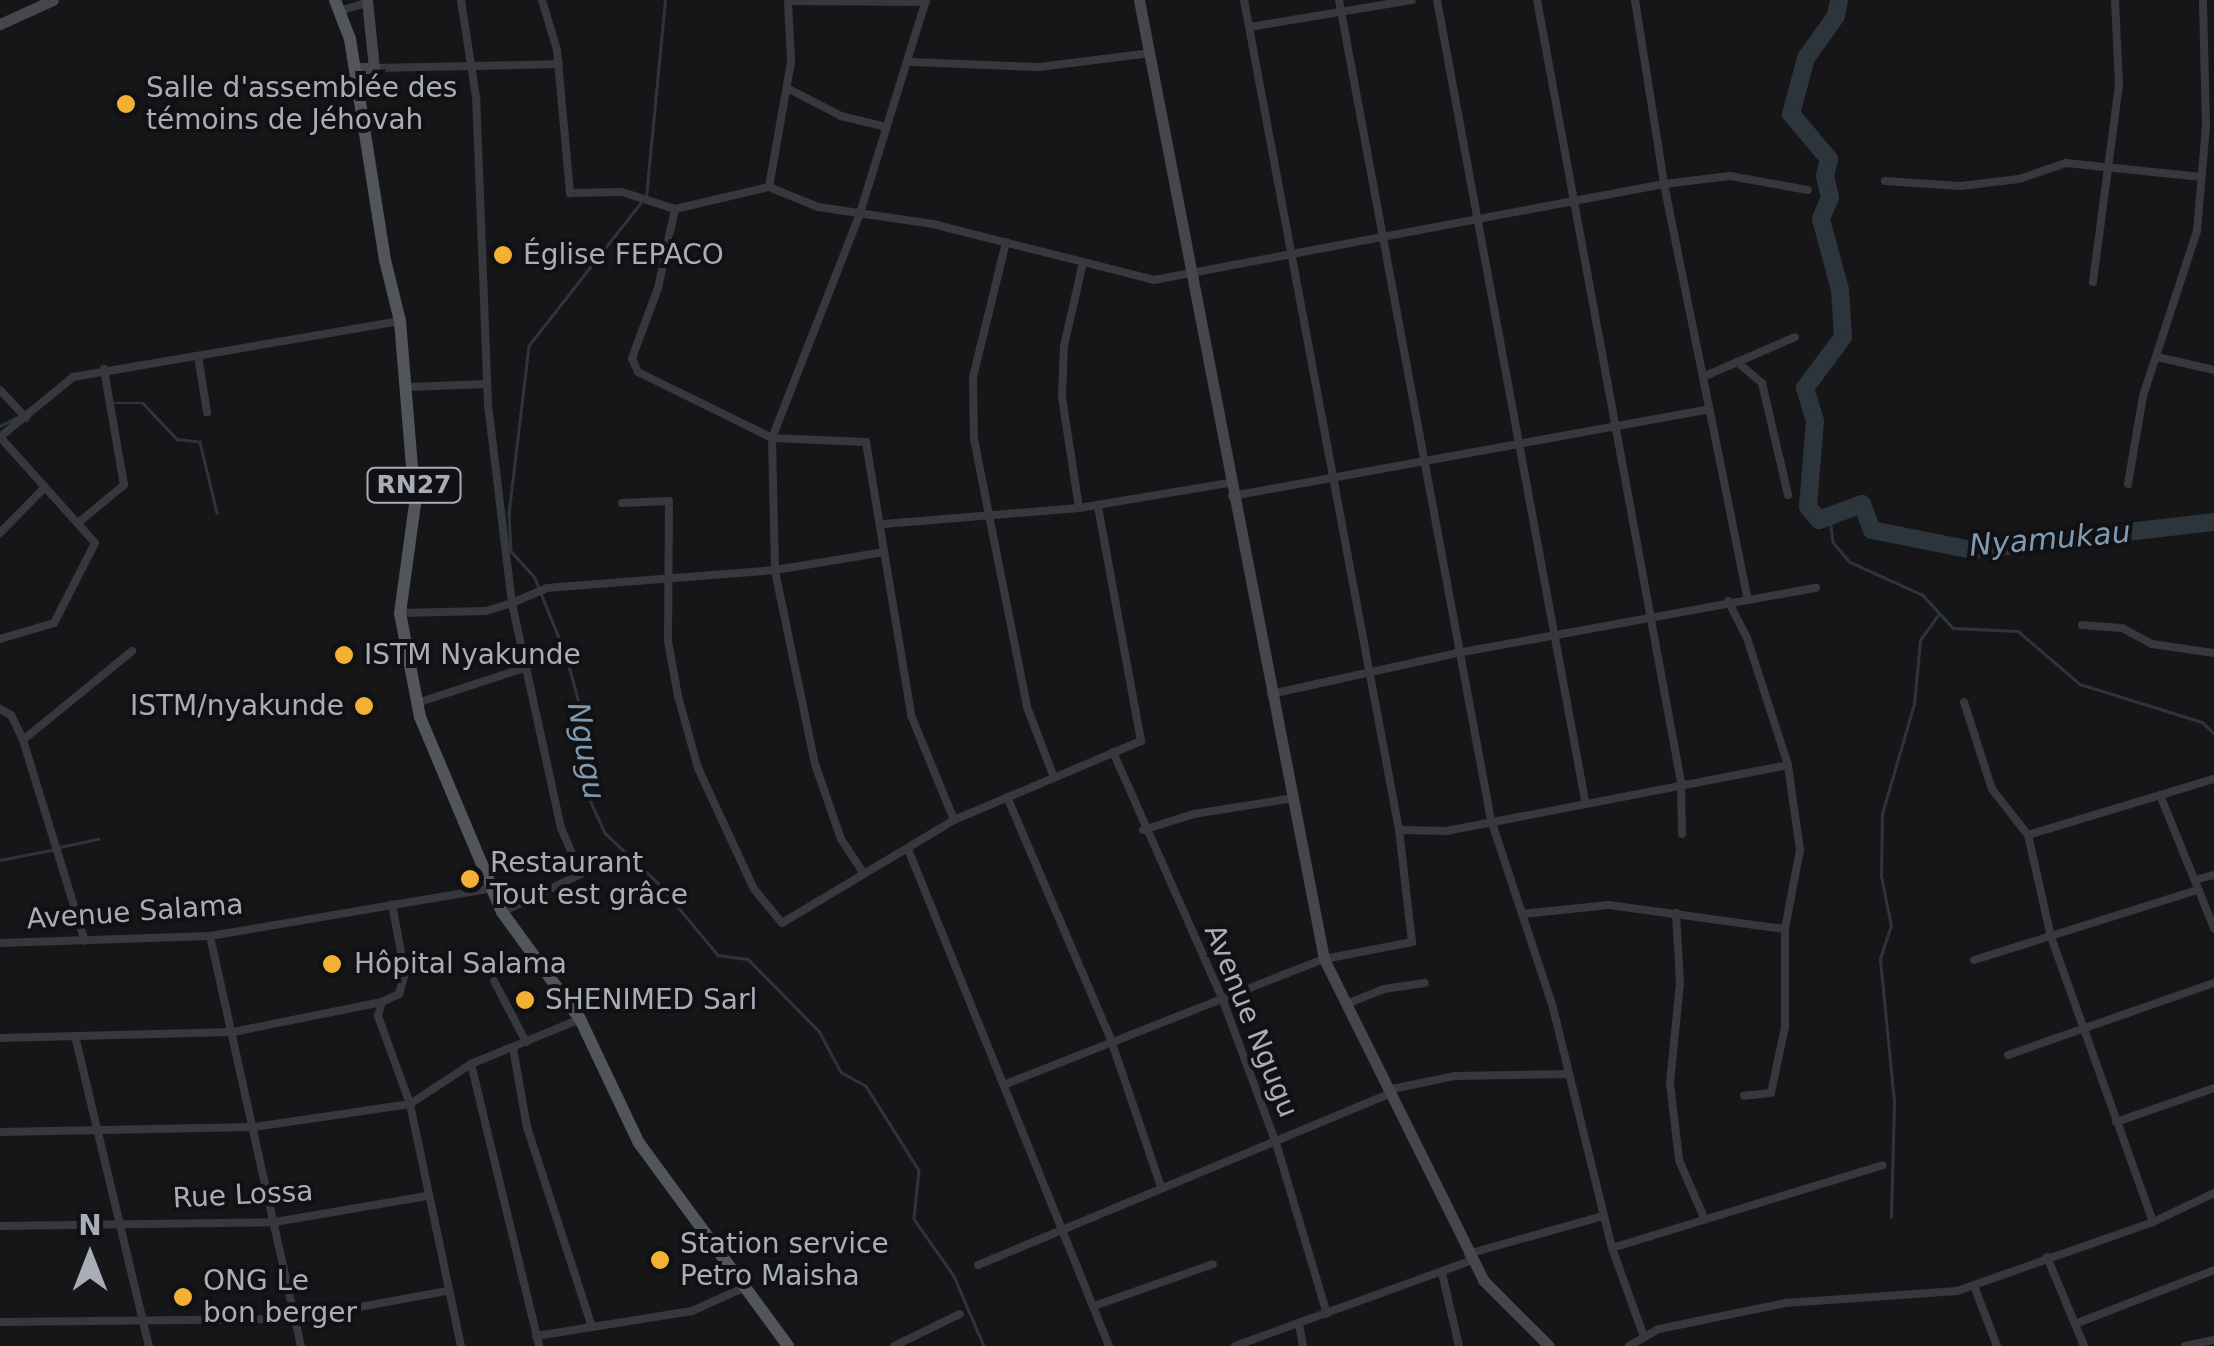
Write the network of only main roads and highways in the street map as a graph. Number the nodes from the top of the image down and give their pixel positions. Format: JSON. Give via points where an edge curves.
{"nodes":[{"id":1,"x":338,"y":5,"type":"edge"},
{"id":2,"x":788,"y":1346,"type":"edge"}],
"edges":[{"from":1,"to":2,"type":"main road","number":"RN27","via":[[356,68],[384,260],[400,320],[415,504],[400,613],[420,718],[502,912],[580,1019],[640,1143],[740,1289]]}]}
